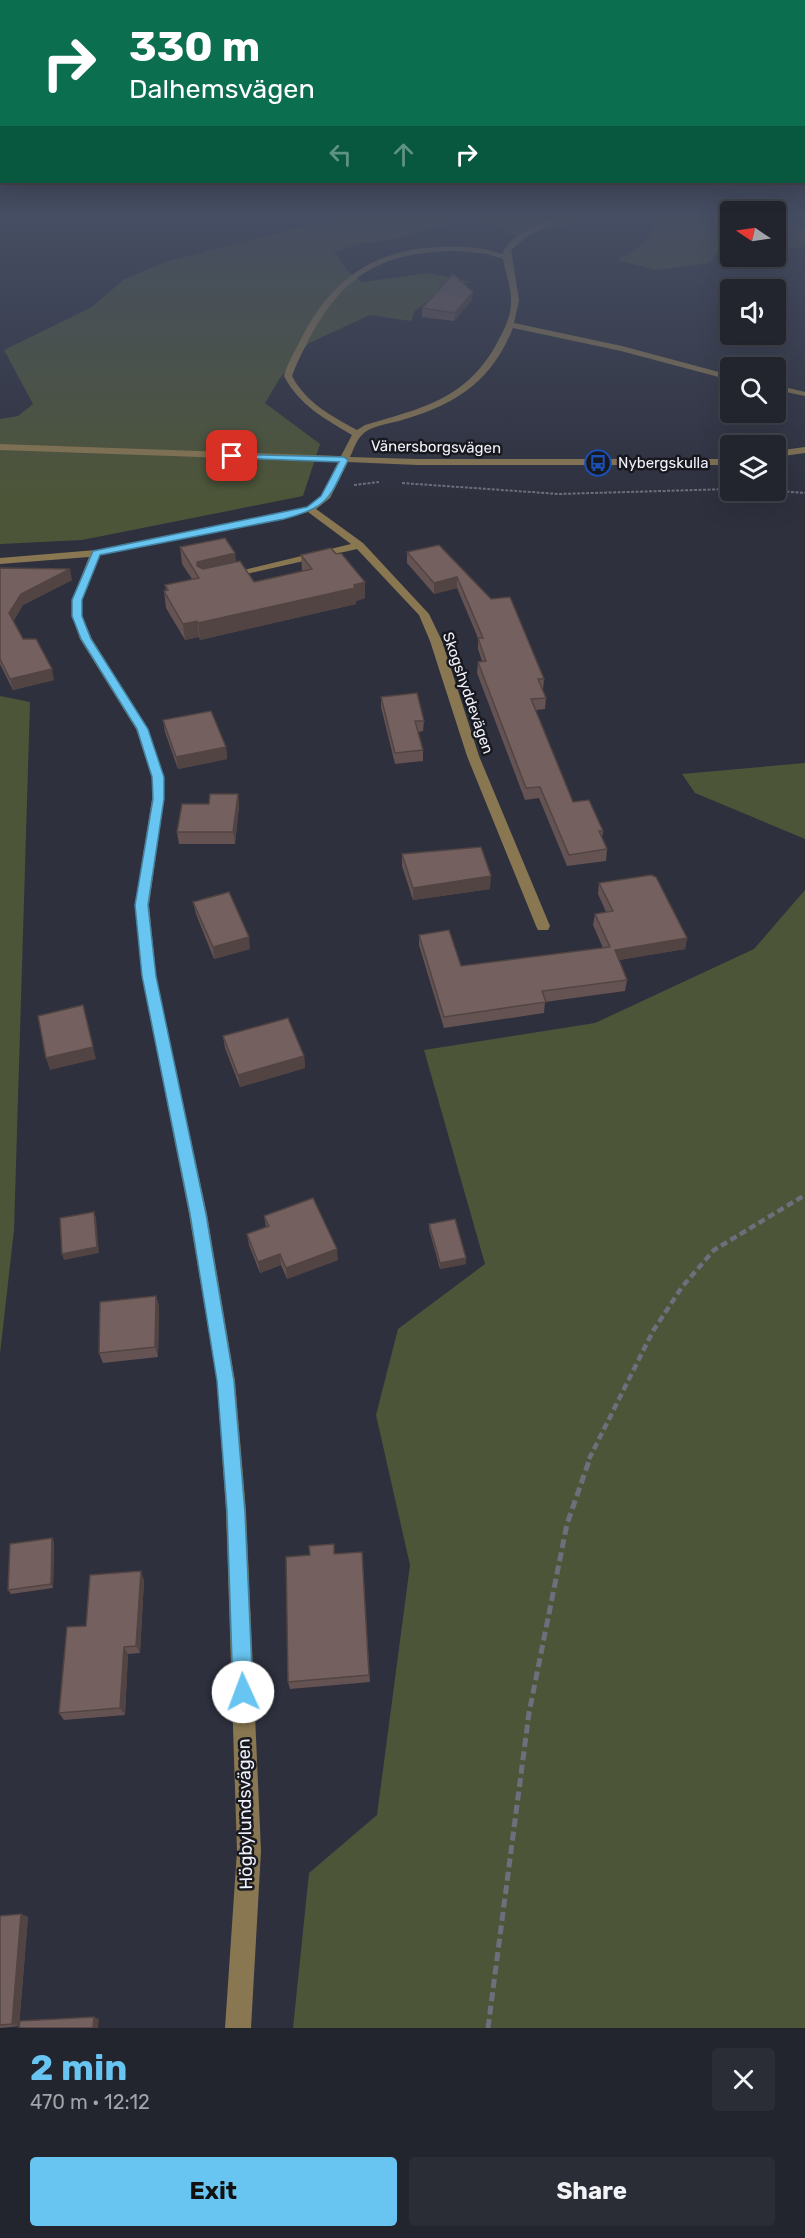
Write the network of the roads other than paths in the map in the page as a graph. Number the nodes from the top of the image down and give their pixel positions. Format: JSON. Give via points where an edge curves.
{"nodes":[{"id":1,"x":321,"y":312,"type":"edge"},
{"id":2,"x":513,"y":312,"type":"edge"},
{"id":3,"x":511,"y":325,"type":"junction"},
{"id":4,"x":720,"y":375,"type":"edge"},
{"id":5,"x":786,"y":390,"type":"edge"},
{"id":6,"x":804,"y":394,"type":"edge"},
{"id":7,"x":357,"y":434,"type":"junction"},
{"id":8,"x":0,"y":447,"type":"edge"},
{"id":9,"x":805,"y":450,"type":"edge"},
{"id":10,"x":786,"y":453,"type":"edge"},
{"id":11,"x":344,"y":460,"type":"junction"},
{"id":12,"x":805,"y":461,"type":"edge"},
{"id":13,"x":720,"y":462,"type":"edge"},
{"id":14,"x":786,"y":462,"type":"edge"},
{"id":15,"x":310,"y":508,"type":"junction"},
{"id":16,"x":359,"y":545,"type":"junction"},
{"id":17,"x":96,"y":553,"type":"junction"},
{"id":18,"x":0,"y":561,"type":"edge"},
{"id":19,"x":216,"y":577,"type":"edge"},
{"id":20,"x":543,"y":926,"type":"dead end"},
{"id":21,"x":238,"y":2028,"type":"edge"}],
"edges":[{"from":1,"to":7,"type":"street","via":[[307,332],[288,376],[292,386],[314,408]]},
{"from":2,"to":3,"type":"street"},
{"from":3,"to":4,"type":"street","via":[[584,339]]},
{"from":3,"to":7,"type":"street","via":[[495,353],[465,389],[448,401]]},
{"from":5,"to":6,"type":"street"},
{"from":7,"to":11,"type":"street"},
{"from":8,"to":11,"type":"street","name":"Vänersborgsvägen"},
{"from":9,"to":10,"type":"street"},
{"from":11,"to":13,"type":"street","name":"Vänersborgsvägen"},
{"from":11,"to":15,"type":"street","via":[[325,498]]},
{"from":12,"to":14,"type":"street"},
{"from":15,"to":16,"type":"street","name":"Skogshyddevägen"},
{"from":15,"to":17,"type":"street"},
{"from":16,"to":19,"type":"street"},
{"from":16,"to":20,"type":"street","name":"Skogshyddevägen","via":[[424,614],[473,756]]},
{"from":17,"to":18,"type":"street"},
{"from":17,"to":21,"type":"street","name":"Högbylundsvägen","via":[[77,600],[77,616],[86,639],[142,729],[158,777],[142,905],[149,976],[198,1214],[226,1381],[236,1512],[249,1851]]}]}
